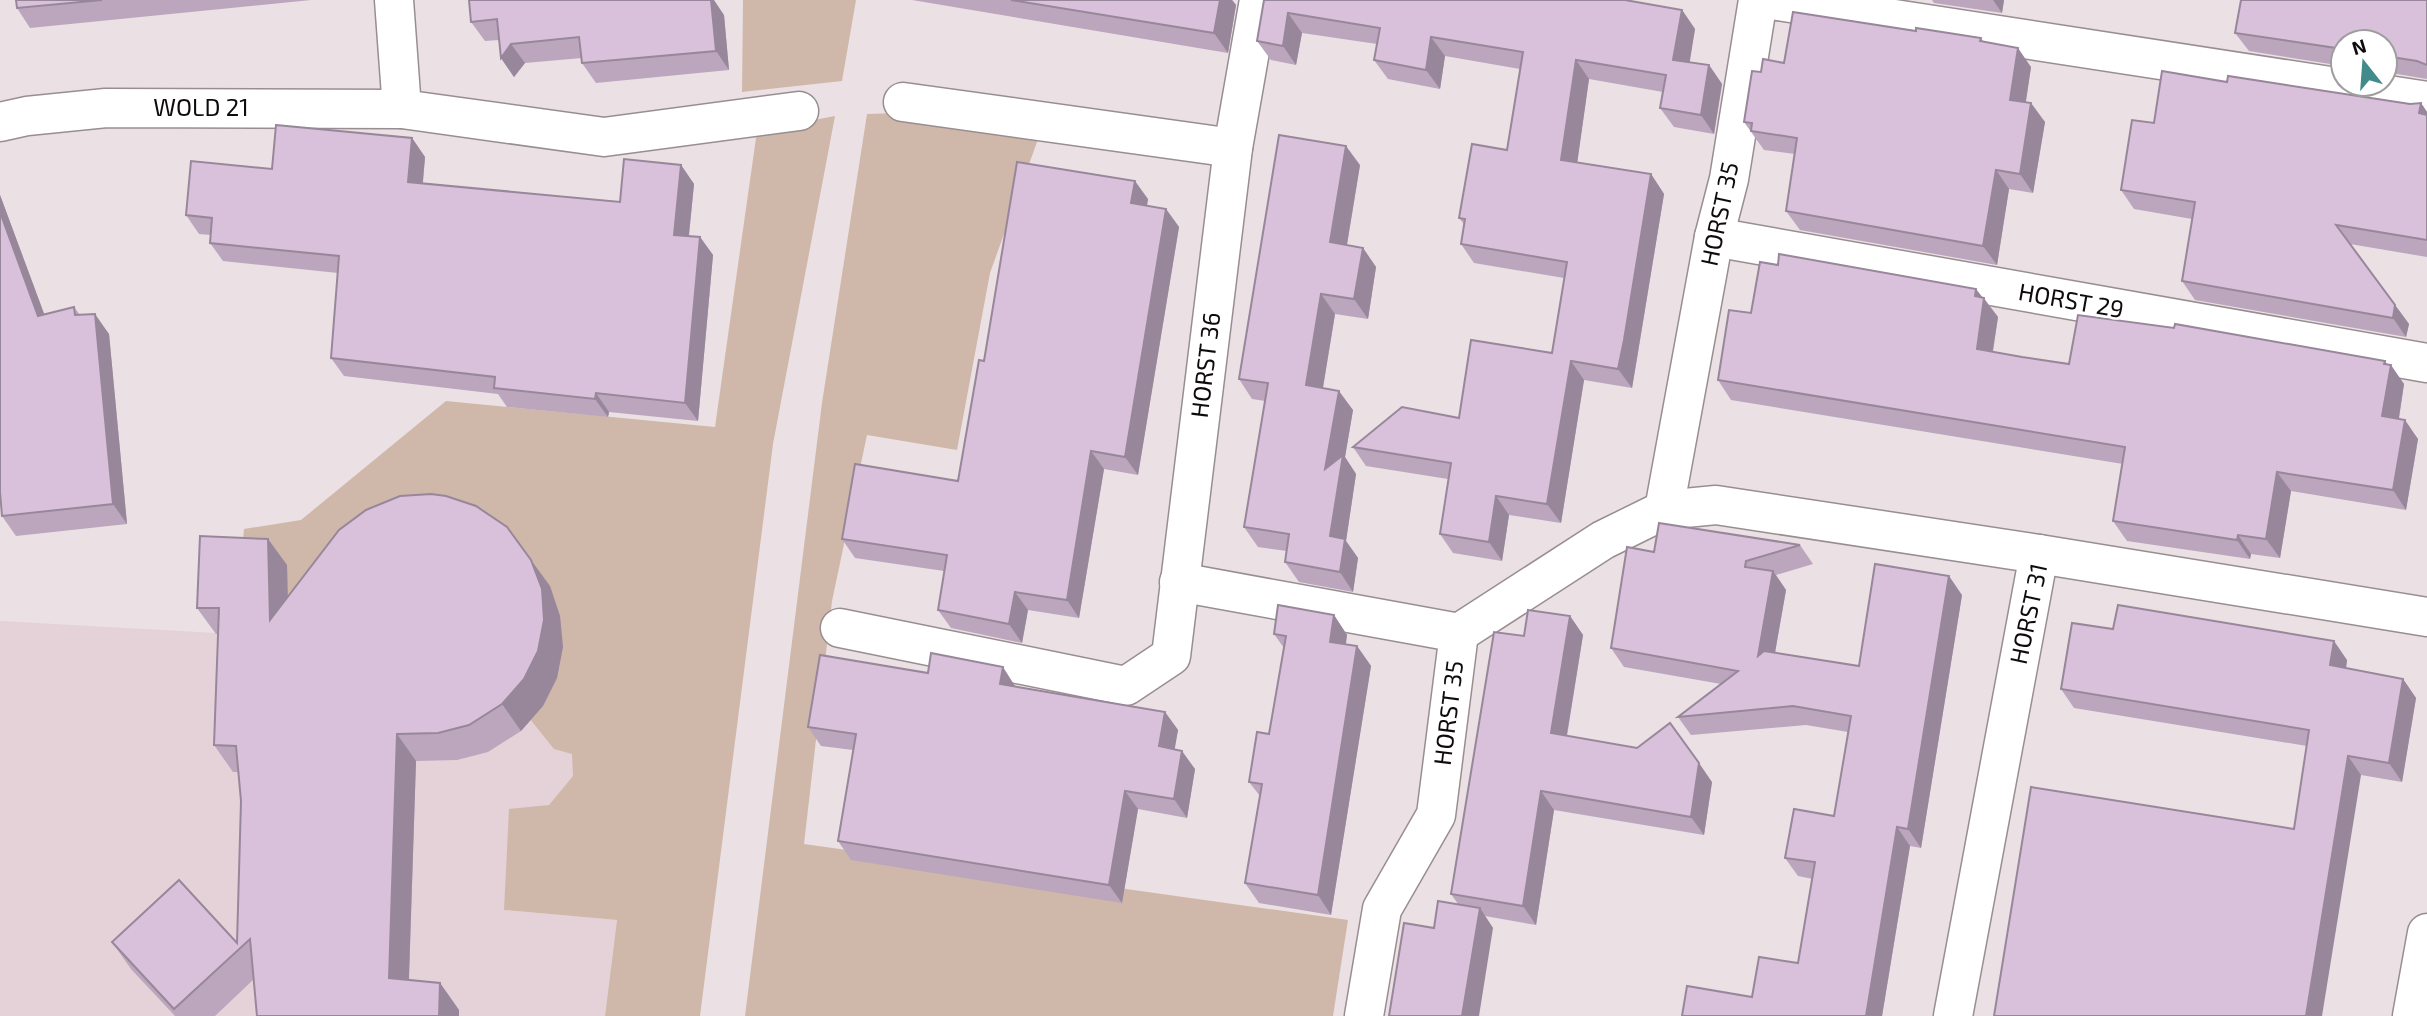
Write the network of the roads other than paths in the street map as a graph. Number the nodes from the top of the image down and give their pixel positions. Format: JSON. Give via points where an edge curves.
{"nodes":[{"id":1,"x":394,"y":0,"type":"edge"},
{"id":2,"x":1258,"y":0,"type":"edge"},
{"id":3,"x":1758,"y":0,"type":"edge"},
{"id":4,"x":1772,"y":0,"type":"edge"},
{"id":5,"x":1824,"y":4,"type":"edge"},
{"id":6,"x":2427,"y":101,"type":"edge"},
{"id":7,"x":903,"y":102,"type":"dead end"},
{"id":8,"x":402,"y":109,"type":"junction"},
{"id":9,"x":799,"y":111,"type":"dead end"},
{"id":10,"x":0,"y":122,"type":"edge"},
{"id":11,"x":1233,"y":148,"type":"junction"},
{"id":12,"x":1714,"y":237,"type":"junction"},
{"id":13,"x":2427,"y":363,"type":"edge"},
{"id":14,"x":1664,"y":510,"type":"junction"},
{"id":15,"x":2039,"y":554,"type":"junction"},
{"id":16,"x":1179,"y":582,"type":"junction"},
{"id":17,"x":2427,"y":617,"type":"edge"},
{"id":18,"x":841,"y":628,"type":"dead end"},
{"id":19,"x":1459,"y":633,"type":"junction"},
{"id":20,"x":2427,"y":933,"type":"edge"},
{"id":21,"x":1364,"y":1016,"type":"edge"},
{"id":22,"x":1953,"y":1016,"type":"edge"},
{"id":23,"x":2412,"y":1016,"type":"edge"}],
"edges":[{"from":1,"to":8,"type":"street"},
{"from":2,"to":11,"type":"street","name":"HORST 36"},
{"from":3,"to":12,"type":"street","name":"HORST 35","via":[[1729,178]]},
{"from":4,"to":5,"type":"street"},
{"from":5,"to":6,"type":"street"},
{"from":7,"to":11,"type":"street"},
{"from":8,"to":9,"type":"street","name":"WOLD 21","via":[[604,137]]},
{"from":8,"to":10,"type":"street","name":"WOLD 21","via":[[106,108]]},
{"from":11,"to":16,"type":"street","name":"HORST 36"},
{"from":12,"to":13,"type":"street","name":"HORST 29"},
{"from":12,"to":14,"type":"street","name":"HORST 35"},
{"from":14,"to":15,"type":"street","name":"HORST 35","via":[[1716,505]]},
{"from":14,"to":19,"type":"street","name":"HORST 35","via":[[1603,540]]},
{"from":15,"to":17,"type":"street","name":"HORST 31"},
{"from":15,"to":22,"type":"street","name":"HORST 31"},
{"from":16,"to":18,"type":"street","name":"HORST 36","via":[[1171,656],[1126,686]]},
{"from":16,"to":19,"type":"street"},
{"from":19,"to":21,"type":"street","name":"HORST 35","via":[[1436,815],[1382,909]]},
{"from":20,"to":23,"type":"street"}]}
